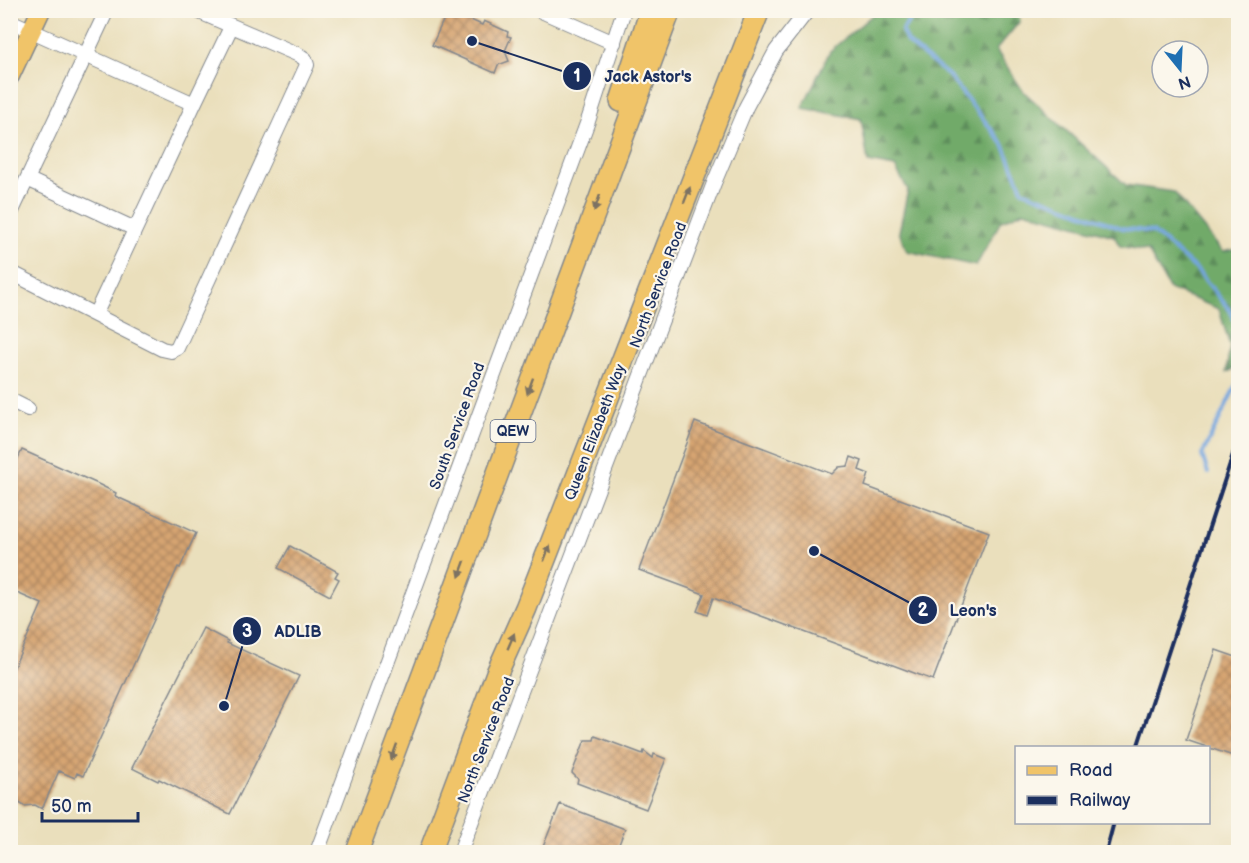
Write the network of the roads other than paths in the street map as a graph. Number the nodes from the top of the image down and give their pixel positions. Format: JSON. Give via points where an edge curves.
{"nodes":[{"id":1,"x":41,"y":10,"type":"edge"},
{"id":2,"x":107,"y":10,"type":"edge"},
{"id":3,"x":195,"y":10,"type":"edge"},
{"id":4,"x":539,"y":10,"type":"edge"},
{"id":5,"x":624,"y":10,"type":"edge"},
{"id":6,"x":651,"y":10,"type":"edge"},
{"id":7,"x":670,"y":10,"type":"edge"},
{"id":8,"x":759,"y":10,"type":"edge"},
{"id":9,"x":807,"y":10,"type":"edge"},
{"id":10,"x":10,"y":21,"type":"edge"},
{"id":11,"x":231,"y":27,"type":"junction"},
{"id":12,"x":31,"y":30,"type":"junction"},
{"id":13,"x":614,"y":43,"type":"junction"},
{"id":14,"x":85,"y":55,"type":"junction"},
{"id":15,"x":10,"y":76,"type":"edge"},
{"id":16,"x":194,"y":104,"type":"junction"},
{"id":17,"x":612,"y":165,"type":"junction"},
{"id":18,"x":27,"y":179,"type":"junction"},
{"id":19,"x":10,"y":215,"type":"edge"},
{"id":20,"x":135,"y":229,"type":"junction"},
{"id":21,"x":10,"y":272,"type":"edge"},
{"id":22,"x":95,"y":315,"type":"junction"},
{"id":23,"x":10,"y":400,"type":"edge"},
{"id":24,"x":28,"y":408,"type":"dead end"},
{"id":25,"x":317,"y":852,"type":"edge"},
{"id":26,"x":357,"y":852,"type":"edge"},
{"id":27,"x":430,"y":852,"type":"edge"},
{"id":28,"x":460,"y":852,"type":"edge"}],
"edges":[{"from":1,"to":12,"type":"main road"},
{"from":2,"to":14,"type":"street"},
{"from":3,"to":11,"type":"street"},
{"from":4,"to":13,"type":"street"},
{"from":5,"to":13,"type":"street","name":"South Service Road"},
{"from":6,"to":17,"type":"highway","via":[[618,111]]},
{"from":7,"to":17,"type":"highway","number":"QEW"},
{"from":27,"to":8,"type":"highway","name":"Queen Elizabeth Way","one_way":true},
{"from":9,"to":28,"type":"street","name":"North Service Road","via":[[776,51],[741,118],[714,183]]},
{"from":10,"to":12,"type":"street"},
{"from":11,"to":16,"type":"street"},
{"from":11,"to":22,"type":"street","via":[[299,55],[307,65],[177,348],[162,349]]},
{"from":12,"to":14,"type":"street"},
{"from":12,"to":15,"type":"main road"},
{"from":13,"to":25,"type":"street","name":"South Service Road"},
{"from":14,"to":16,"type":"street"},
{"from":14,"to":18,"type":"street"},
{"from":16,"to":20,"type":"street"},
{"from":17,"to":26,"type":"highway","number":"QEW","one_way":true},
{"from":18,"to":19,"type":"street"},
{"from":18,"to":20,"type":"street"},
{"from":20,"to":22,"type":"street"},
{"from":21,"to":22,"type":"street"},
{"from":23,"to":24,"type":"street"}]}
